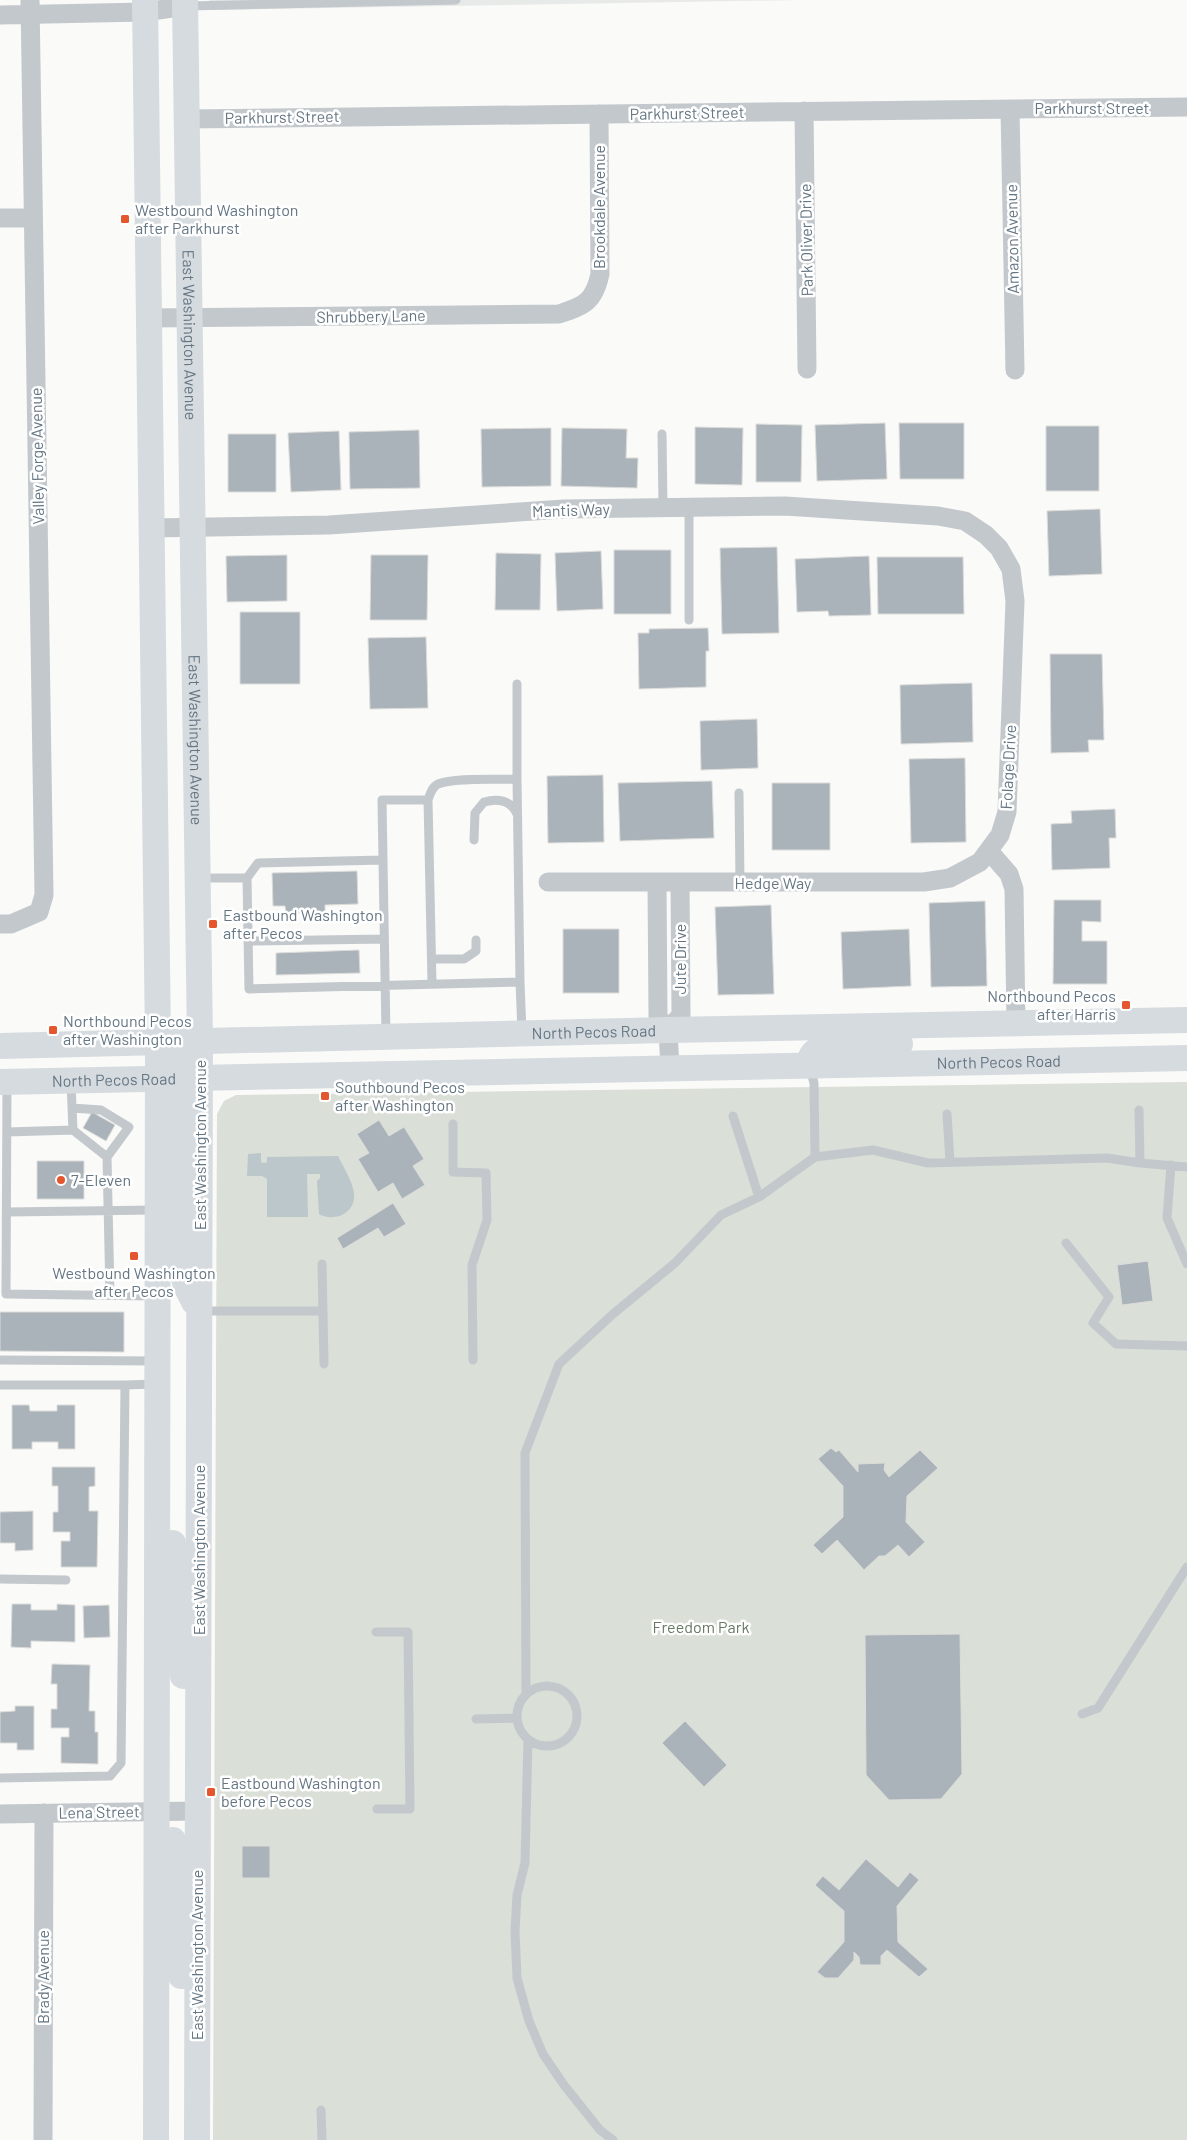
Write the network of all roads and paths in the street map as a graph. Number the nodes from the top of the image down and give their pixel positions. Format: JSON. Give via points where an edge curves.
{"nodes":[{"id":1,"x":456,"y":0,"type":"edge"},
{"id":2,"x":166,"y":4,"type":"edge"},
{"id":3,"x":30,"y":8,"type":"edge"},
{"id":4,"x":0,"y":16,"type":"edge"},
{"id":5,"x":1010,"y":108,"type":"junction"},
{"id":6,"x":1187,"y":108,"type":"edge"},
{"id":7,"x":804,"y":111,"type":"junction"},
{"id":8,"x":599,"y":114,"type":"junction"},
{"id":9,"x":187,"y":118,"type":"junction"},
{"id":10,"x":0,"y":218,"type":"edge"},
{"id":11,"x":33,"y":218,"type":"junction"},
{"id":12,"x":590,"y":299,"type":"joint"},
{"id":13,"x":149,"y":318,"type":"junction"},
{"id":14,"x":190,"y":318,"type":"junction"},
{"id":15,"x":807,"y":369,"type":"dead end"},
{"id":16,"x":1014,"y":370,"type":"dead end"},
{"id":17,"x":662,"y":434,"type":"dead end"},
{"id":18,"x":663,"y":508,"type":"junction"},
{"id":19,"x":689,"y":508,"type":"junction"},
{"id":20,"x":152,"y":528,"type":"junction"},
{"id":21,"x":194,"y":528,"type":"junction"},
{"id":22,"x":986,"y":535,"type":"joint"},
{"id":23,"x":689,"y":620,"type":"dead end"},
{"id":24,"x":517,"y":684,"type":"dead end"},
{"id":25,"x":517,"y":779,"type":"junction"},
{"id":26,"x":739,"y":792,"type":"dead end"},
{"id":27,"x":428,"y":800,"type":"junction"},
{"id":28,"x":517,"y":814,"type":"junction"},
{"id":29,"x":474,"y":840,"type":"dead end"},
{"id":30,"x":989,"y":851,"type":"junction"},
{"id":31,"x":382,"y":860,"type":"junction"},
{"id":32,"x":198,"y":878,"type":"junction"},
{"id":33,"x":247,"y":878,"type":"junction"},
{"id":34,"x":548,"y":882,"type":"dead end"},
{"id":35,"x":657,"y":883,"type":"junction"},
{"id":36,"x":680,"y":883,"type":"junction"},
{"id":37,"x":740,"y":883,"type":"junction"},
{"id":38,"x":0,"y":924,"type":"edge"},
{"id":39,"x":384,"y":939,"type":"junction"},
{"id":40,"x":476,"y":940,"type":"dead end"},
{"id":41,"x":248,"y":941,"type":"junction"},
{"id":42,"x":432,"y":959,"type":"junction"},
{"id":43,"x":520,"y":982,"type":"junction"},
{"id":44,"x":432,"y":983,"type":"junction"},
{"id":45,"x":385,"y":985,"type":"junction"},
{"id":46,"x":1187,"y":1020,"type":"edge"},
{"id":47,"x":1016,"y":1024,"type":"junction"},
{"id":48,"x":668,"y":1030,"type":"junction"},
{"id":49,"x":522,"y":1034,"type":"junction"},
{"id":50,"x":386,"y":1038,"type":"junction"},
{"id":51,"x":179,"y":1042,"type":"junction"},
{"id":52,"x":0,"y":1046,"type":"edge"},
{"id":53,"x":1187,"y":1058,"type":"edge"},
{"id":54,"x":809,"y":1065,"type":"junction"},
{"id":55,"x":670,"y":1068,"type":"junction"},
{"id":56,"x":179,"y":1079,"type":"junction"},
{"id":57,"x":71,"y":1081,"type":"junction"},
{"id":58,"x":4,"y":1082,"type":"edge"},
{"id":59,"x":72,"y":1108,"type":"junction"},
{"id":60,"x":1139,"y":1110,"type":"dead end"},
{"id":61,"x":948,"y":1114,"type":"dead end"},
{"id":62,"x":733,"y":1116,"type":"dead end"},
{"id":63,"x":3,"y":1117,"type":"edge"},
{"id":64,"x":453,"y":1124,"type":"dead end"},
{"id":65,"x":73,"y":1130,"type":"junction"},
{"id":66,"x":7,"y":1132,"type":"junction"},
{"id":67,"x":107,"y":1156,"type":"junction"},
{"id":68,"x":815,"y":1157,"type":"junction"},
{"id":69,"x":950,"y":1162,"type":"junction"},
{"id":70,"x":1140,"y":1163,"type":"junction"},
{"id":71,"x":1170,"y":1165,"type":"junction"},
{"id":72,"x":1187,"y":1167,"type":"edge"},
{"id":73,"x":759,"y":1197,"type":"junction"},
{"id":74,"x":158,"y":1210,"type":"junction"},
{"id":75,"x":108,"y":1211,"type":"junction"},
{"id":76,"x":6,"y":1212,"type":"junction"},
{"id":77,"x":1066,"y":1243,"type":"dead end"},
{"id":78,"x":322,"y":1264,"type":"dead end"},
{"id":79,"x":1187,"y":1264,"type":"edge"},
{"id":80,"x":110,"y":1295,"type":"junction"},
{"id":81,"x":158,"y":1296,"type":"junction"},
{"id":82,"x":199,"y":1311,"type":"junction"},
{"id":83,"x":322,"y":1311,"type":"junction"},
{"id":84,"x":1187,"y":1346,"type":"edge"},
{"id":85,"x":0,"y":1360,"type":"edge"},
{"id":86,"x":473,"y":1360,"type":"dead end"},
{"id":87,"x":324,"y":1364,"type":"dead end"},
{"id":88,"x":157,"y":1372,"type":"junction"},
{"id":89,"x":125,"y":1384,"type":"junction"},
{"id":90,"x":0,"y":1385,"type":"edge"},
{"id":91,"x":157,"y":1464,"type":"junction"},
{"id":92,"x":1187,"y":1567,"type":"edge"},
{"id":93,"x":0,"y":1579,"type":"edge"},
{"id":94,"x":66,"y":1580,"type":"dead end"},
{"id":95,"x":376,"y":1632,"type":"dead end"},
{"id":96,"x":526,"y":1694,"type":"junction"},
{"id":97,"x":1082,"y":1714,"type":"dead end"},
{"id":98,"x":517,"y":1718,"type":"junction"},
{"id":99,"x":476,"y":1719,"type":"dead end"},
{"id":100,"x":198,"y":1722,"type":"junction"},
{"id":101,"x":528,"y":1739,"type":"junction"},
{"id":102,"x":0,"y":1778,"type":"edge"},
{"id":103,"x":377,"y":1809,"type":"dead end"},
{"id":104,"x":176,"y":1812,"type":"junction"},
{"id":105,"x":44,"y":1813,"type":"junction"},
{"id":106,"x":0,"y":1814,"type":"edge"},
{"id":107,"x":321,"y":2110,"type":"dead end"},
{"id":108,"x":43,"y":2140,"type":"edge"},
{"id":109,"x":156,"y":2140,"type":"edge"},
{"id":110,"x":197,"y":2140,"type":"edge"},
{"id":111,"x":322,"y":2140,"type":"edge"},
{"id":112,"x":613,"y":2140,"type":"edge"}],
"edges":[{"from":1,"to":2,"type":"lane","via":[[291,5]]},
{"from":2,"to":3,"type":"street"},
{"from":2,"to":9,"type":"main road","name":"East Washington Avenue"},
{"from":2,"to":13,"type":"main road","name":"East Washington Avenue"},
{"from":3,"to":4,"type":"street"},
{"from":3,"to":11,"type":"street","name":"Valley Forge Avenue"},
{"from":5,"to":6,"type":"street","name":"Parkhurst Street"},
{"from":5,"to":7,"type":"street","name":"Parkhurst Street"},
{"from":5,"to":16,"type":"street","name":"Amazon Avenue"},
{"from":7,"to":8,"type":"street","name":"Parkhurst Street"},
{"from":7,"to":15,"type":"street","name":"Park Oliver Drive"},
{"from":8,"to":9,"type":"street","name":"Parkhurst Street"},
{"from":8,"to":12,"type":"street","name":"Brookdale Avenue","via":[[600,274]]},
{"from":9,"to":14,"type":"main road","name":"East Washington Avenue"},
{"from":10,"to":11,"type":"street"},
{"from":11,"to":38,"type":"street","name":"Valley Forge Avenue","via":[[44,895],[39,912],[12,924]]},
{"from":12,"to":14,"type":"street","name":"Shrubbery Lane","via":[[582,307],[559,314]]},
{"from":13,"to":14,"type":"street","name":"Shrubbery Lane"},
{"from":13,"to":20,"type":"main road","name":"East Washington Avenue"},
{"from":14,"to":21,"type":"main road","name":"East Washington Avenue"},
{"from":17,"to":18,"type":"lane"},
{"from":18,"to":19,"type":"street","name":"Mantis Way"},
{"from":18,"to":21,"type":"street","name":"Mantis Way","via":[[564,509],[329,525]]},
{"from":19,"to":22,"type":"street","name":"Mantis Way","via":[[785,506],[938,516],[965,522]]},
{"from":19,"to":23,"type":"lane"},
{"from":20,"to":21,"type":"street","name":"Mantis Way"},
{"from":20,"to":51,"type":"main road","name":"East Washington Avenue"},
{"from":21,"to":32,"type":"main road","name":"East Washington Avenue"},
{"from":22,"to":30,"type":"street","name":"Folage Drive","via":[[999,548],[1011,569],[1015,601],[1007,812],[1000,835]]},
{"from":24,"to":25,"type":"lane"},
{"from":25,"to":27,"type":"lane","via":[[458,780],[438,784]]},
{"from":25,"to":28,"type":"lane"},
{"from":26,"to":37,"type":"lane"},
{"from":27,"to":31,"type":"lane","via":[[382,800]]},
{"from":27,"to":42,"type":"lane"},
{"from":28,"to":29,"type":"lane","via":[[508,802],[484,802],[475,813]]},
{"from":28,"to":43,"type":"lane"},
{"from":30,"to":37,"type":"street","name":"Hedge Way","via":[[980,862],[950,878],[924,882]]},
{"from":30,"to":47,"type":"street","via":[[1009,874],[1014,889]]},
{"from":31,"to":33,"type":"lane","via":[[258,863]]},
{"from":31,"to":39,"type":"lane"},
{"from":32,"to":33,"type":"lane"},
{"from":32,"to":51,"type":"main road","name":"East Washington Avenue"},
{"from":33,"to":41,"type":"lane"},
{"from":34,"to":35,"type":"street","name":"Hedge Way"},
{"from":35,"to":36,"type":"street","name":"Hedge Way"},
{"from":35,"to":48,"type":"street","name":"Jute Drive","via":[[658,1018]]},
{"from":36,"to":37,"type":"street","name":"Hedge Way"},
{"from":36,"to":48,"type":"street","name":"Jute Drive","via":[[681,1015]]},
{"from":39,"to":41,"type":"lane"},
{"from":39,"to":45,"type":"lane"},
{"from":40,"to":42,"type":"lane","via":[[476,951],[468,958]]},
{"from":41,"to":45,"type":"lane","via":[[249,989]]},
{"from":42,"to":44,"type":"lane"},
{"from":43,"to":44,"type":"lane"},
{"from":43,"to":49,"type":"lane"},
{"from":44,"to":45,"type":"lane"},
{"from":45,"to":50,"type":"lane"},
{"from":46,"to":47,"type":"main road","name":"North Pecos Road"},
{"from":47,"to":48,"type":"main road","name":"North Pecos Road"},
{"from":47,"to":54,"type":"main road","via":[[943,1043],[825,1046],[814,1052]]},
{"from":48,"to":49,"type":"main road","name":"North Pecos Road"},
{"from":48,"to":55,"type":"street","name":"Jute Drive"},
{"from":49,"to":50,"type":"main road","name":"North Pecos Road"},
{"from":50,"to":51,"type":"main road","name":"North Pecos Road"},
{"from":51,"to":52,"type":"main road","name":"North Pecos Road"},
{"from":51,"to":56,"type":"main road","name":"East Washington Avenue"},
{"from":51,"to":56,"type":"main road","name":"East Washington Avenue"},
{"from":53,"to":54,"type":"main road","name":"North Pecos Road"},
{"from":54,"to":55,"type":"main road","name":"North Pecos Road"},
{"from":54,"to":68,"type":"lane","via":[[814,1083]]},
{"from":55,"to":56,"type":"main road","name":"North Pecos Road"},
{"from":56,"to":57,"type":"main road","name":"North Pecos Road"},
{"from":56,"to":74,"type":"main road","name":"East Washington Avenue"},
{"from":56,"to":82,"type":"main road","via":[[177,1250],[186,1286]]},
{"from":57,"to":58,"type":"main road","name":"North Pecos Road"},
{"from":57,"to":59,"type":"lane"},
{"from":58,"to":63,"type":"lane"},
{"from":59,"to":65,"type":"lane"},
{"from":59,"to":67,"type":"lane","via":[[101,1110],[129,1127]]},
{"from":60,"to":70,"type":"lane"},
{"from":61,"to":69,"type":"lane"},
{"from":62,"to":73,"type":"lane"},
{"from":63,"to":66,"type":"lane"},
{"from":64,"to":86,"type":"lane","via":[[453,1172],[486,1173],[487,1220],[472,1265]]},
{"from":65,"to":66,"type":"lane"},
{"from":65,"to":67,"type":"lane"},
{"from":66,"to":76,"type":"lane"},
{"from":67,"to":75,"type":"lane"},
{"from":68,"to":69,"type":"lane","via":[[873,1150],[928,1163]]},
{"from":68,"to":73,"type":"lane"},
{"from":69,"to":70,"type":"lane","via":[[1107,1158]]},
{"from":70,"to":71,"type":"lane"},
{"from":71,"to":72,"type":"lane"},
{"from":71,"to":79,"type":"lane","via":[[1167,1218]]},
{"from":73,"to":96,"type":"lane","via":[[721,1215],[675,1263],[559,1364],[525,1453]]},
{"from":74,"to":75,"type":"lane"},
{"from":74,"to":81,"type":"main road","name":"East Washington Avenue"},
{"from":75,"to":76,"type":"lane"},
{"from":75,"to":80,"type":"lane"},
{"from":76,"to":80,"type":"lane","via":[[6,1294]]},
{"from":77,"to":84,"type":"lane","via":[[1109,1297],[1093,1323],[1116,1344]]},
{"from":78,"to":83,"type":"lane"},
{"from":80,"to":81,"type":"lane"},
{"from":81,"to":88,"type":"main road","name":"East Washington Avenue"},
{"from":82,"to":83,"type":"lane"},
{"from":82,"to":100,"type":"main road","name":"East Washington Avenue"},
{"from":83,"to":87,"type":"lane"},
{"from":85,"to":88,"type":"lane"},
{"from":88,"to":89,"type":"lane"},
{"from":88,"to":91,"type":"main road","name":"East Washington Avenue"},
{"from":89,"to":90,"type":"lane"},
{"from":89,"to":102,"type":"lane","via":[[121,1763],[110,1776]]},
{"from":91,"to":100,"type":"main road","via":[[172,1528],[186,1706],[189,1715]]},
{"from":91,"to":104,"type":"main road","name":"East Washington Avenue"},
{"from":92,"to":97,"type":"lane","via":[[1098,1708]]},
{"from":93,"to":94,"type":"lane"},
{"from":95,"to":103,"type":"lane","via":[[408,1632],[410,1809]]},
{"from":96,"to":98,"type":"lane","via":[[519,1704]]},
{"from":96,"to":101,"type":"lane","via":[[544,1685],[554,1686],[571,1696],[578,1715],[572,1734],[565,1741],[546,1746]]},
{"from":98,"to":99,"type":"lane"},
{"from":98,"to":101,"type":"lane","via":[[519,1728]]},
{"from":100,"to":104,"type":"main road","name":"East Washington Avenue"},
{"from":101,"to":112,"type":"lane","via":[[525,1863],[516,1904],[517,1978],[529,2021],[543,2054],[594,2122]]},
{"from":104,"to":105,"type":"street","name":"Lena Street"},
{"from":104,"to":109,"type":"main road","name":"East Washington Avenue"},
{"from":104,"to":110,"type":"main road","via":[[174,1854],[182,1978],[197,2070]]},
{"from":105,"to":106,"type":"street","name":"Lena Street"},
{"from":105,"to":108,"type":"street","name":"Brady Avenue"},
{"from":107,"to":111,"type":"lane"}]}
